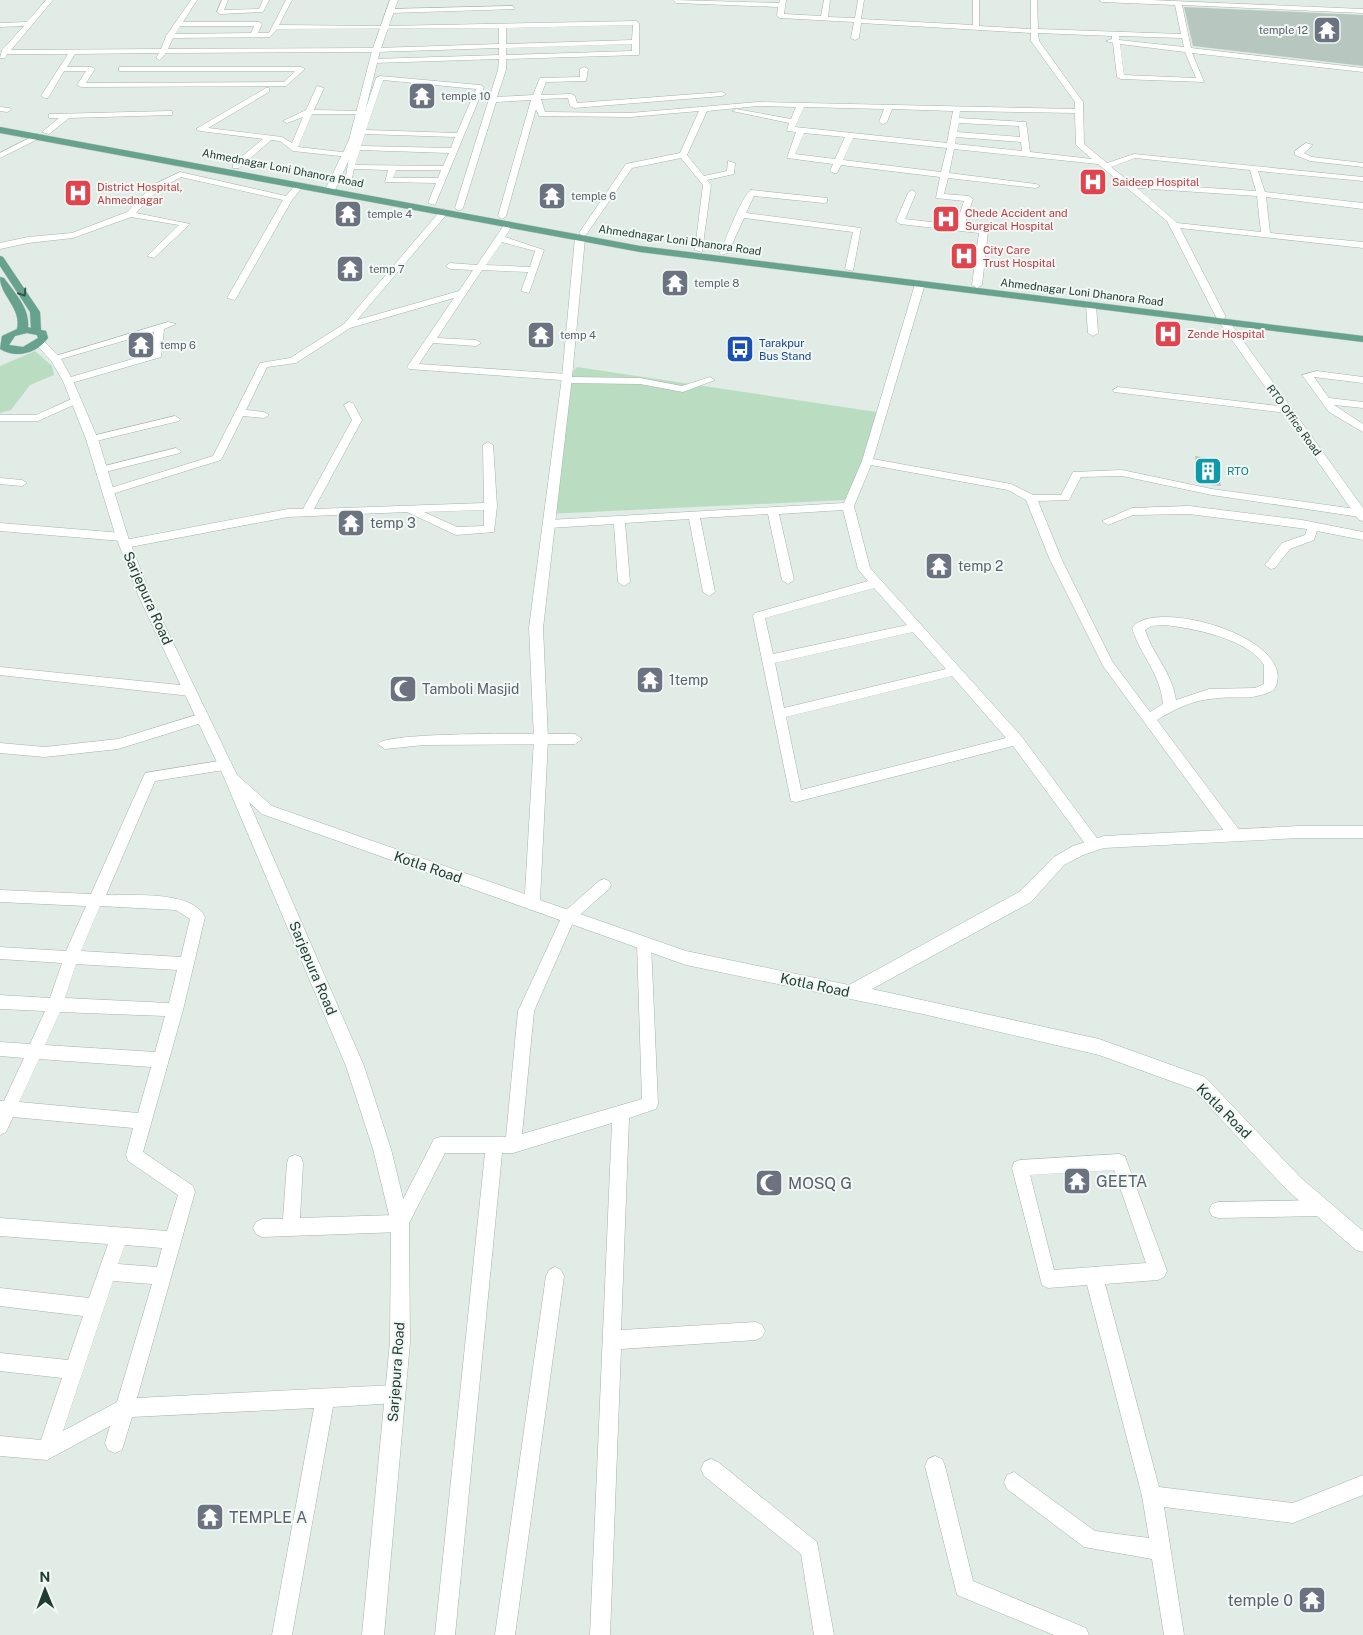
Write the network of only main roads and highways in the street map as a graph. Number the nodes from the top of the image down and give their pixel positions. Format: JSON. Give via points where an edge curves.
{"nodes":[{"id":1,"x":0,"y":125,"type":"edge"},
{"id":2,"x":0,"y":130,"type":"edge"},
{"id":3,"x":43,"y":134,"type":"junction"},
{"id":4,"x":332,"y":188,"type":"junction"},
{"id":5,"x":581,"y":235,"type":"junction"},
{"id":6,"x":0,"y":259,"type":"edge"},
{"id":7,"x":0,"y":280,"type":"edge"},
{"id":8,"x":1223,"y":320,"type":"junction"},
{"id":9,"x":22,"y":331,"type":"junction"},
{"id":10,"x":1363,"y":333,"type":"edge"},
{"id":11,"x":38,"y":337,"type":"junction"},
{"id":12,"x":1363,"y":339,"type":"edge"},
{"id":13,"x":4,"y":352,"type":"edge"}],
"edges":[{"from":1,"to":3,"type":"main road","name":"Ahmednagar Loni Dhanora Road"},
{"from":2,"to":3,"type":"main road","name":"Ahmednagar Loni Dhanora Road"},
{"from":3,"to":4,"type":"main road","name":"Ahmednagar Loni Dhanora Road","via":[[236,166]]},
{"from":3,"to":4,"type":"main road","name":"Ahmednagar Loni Dhanora Road","via":[[300,185]]},
{"from":4,"to":5,"type":"main road","name":"Ahmednagar Loni Dhanora Road","via":[[444,212]]},
{"from":4,"to":5,"type":"main road","name":"Ahmednagar Loni Dhanora Road","via":[[502,216]]},
{"from":5,"to":8,"type":"main road","name":"Ahmednagar Loni Dhanora Road"},
{"from":5,"to":8,"type":"main road","name":"Ahmednagar Loni Dhanora Road","via":[[657,251]]},
{"from":6,"to":11,"type":"main road","one_way":true,"via":[[35,312]]},
{"from":7,"to":9,"type":"main road","via":[[18,307],[24,324]]},
{"from":8,"to":10,"type":"main road","name":"Ahmednagar Loni Dhanora Road"},
{"from":8,"to":12,"type":"main road","name":"Ahmednagar Loni Dhanora Road"},
{"from":9,"to":11,"type":"main road"},
{"from":9,"to":13,"type":"main road","via":[[6,338]]},
{"from":11,"to":13,"type":"main road","via":[[24,350]]}]}
